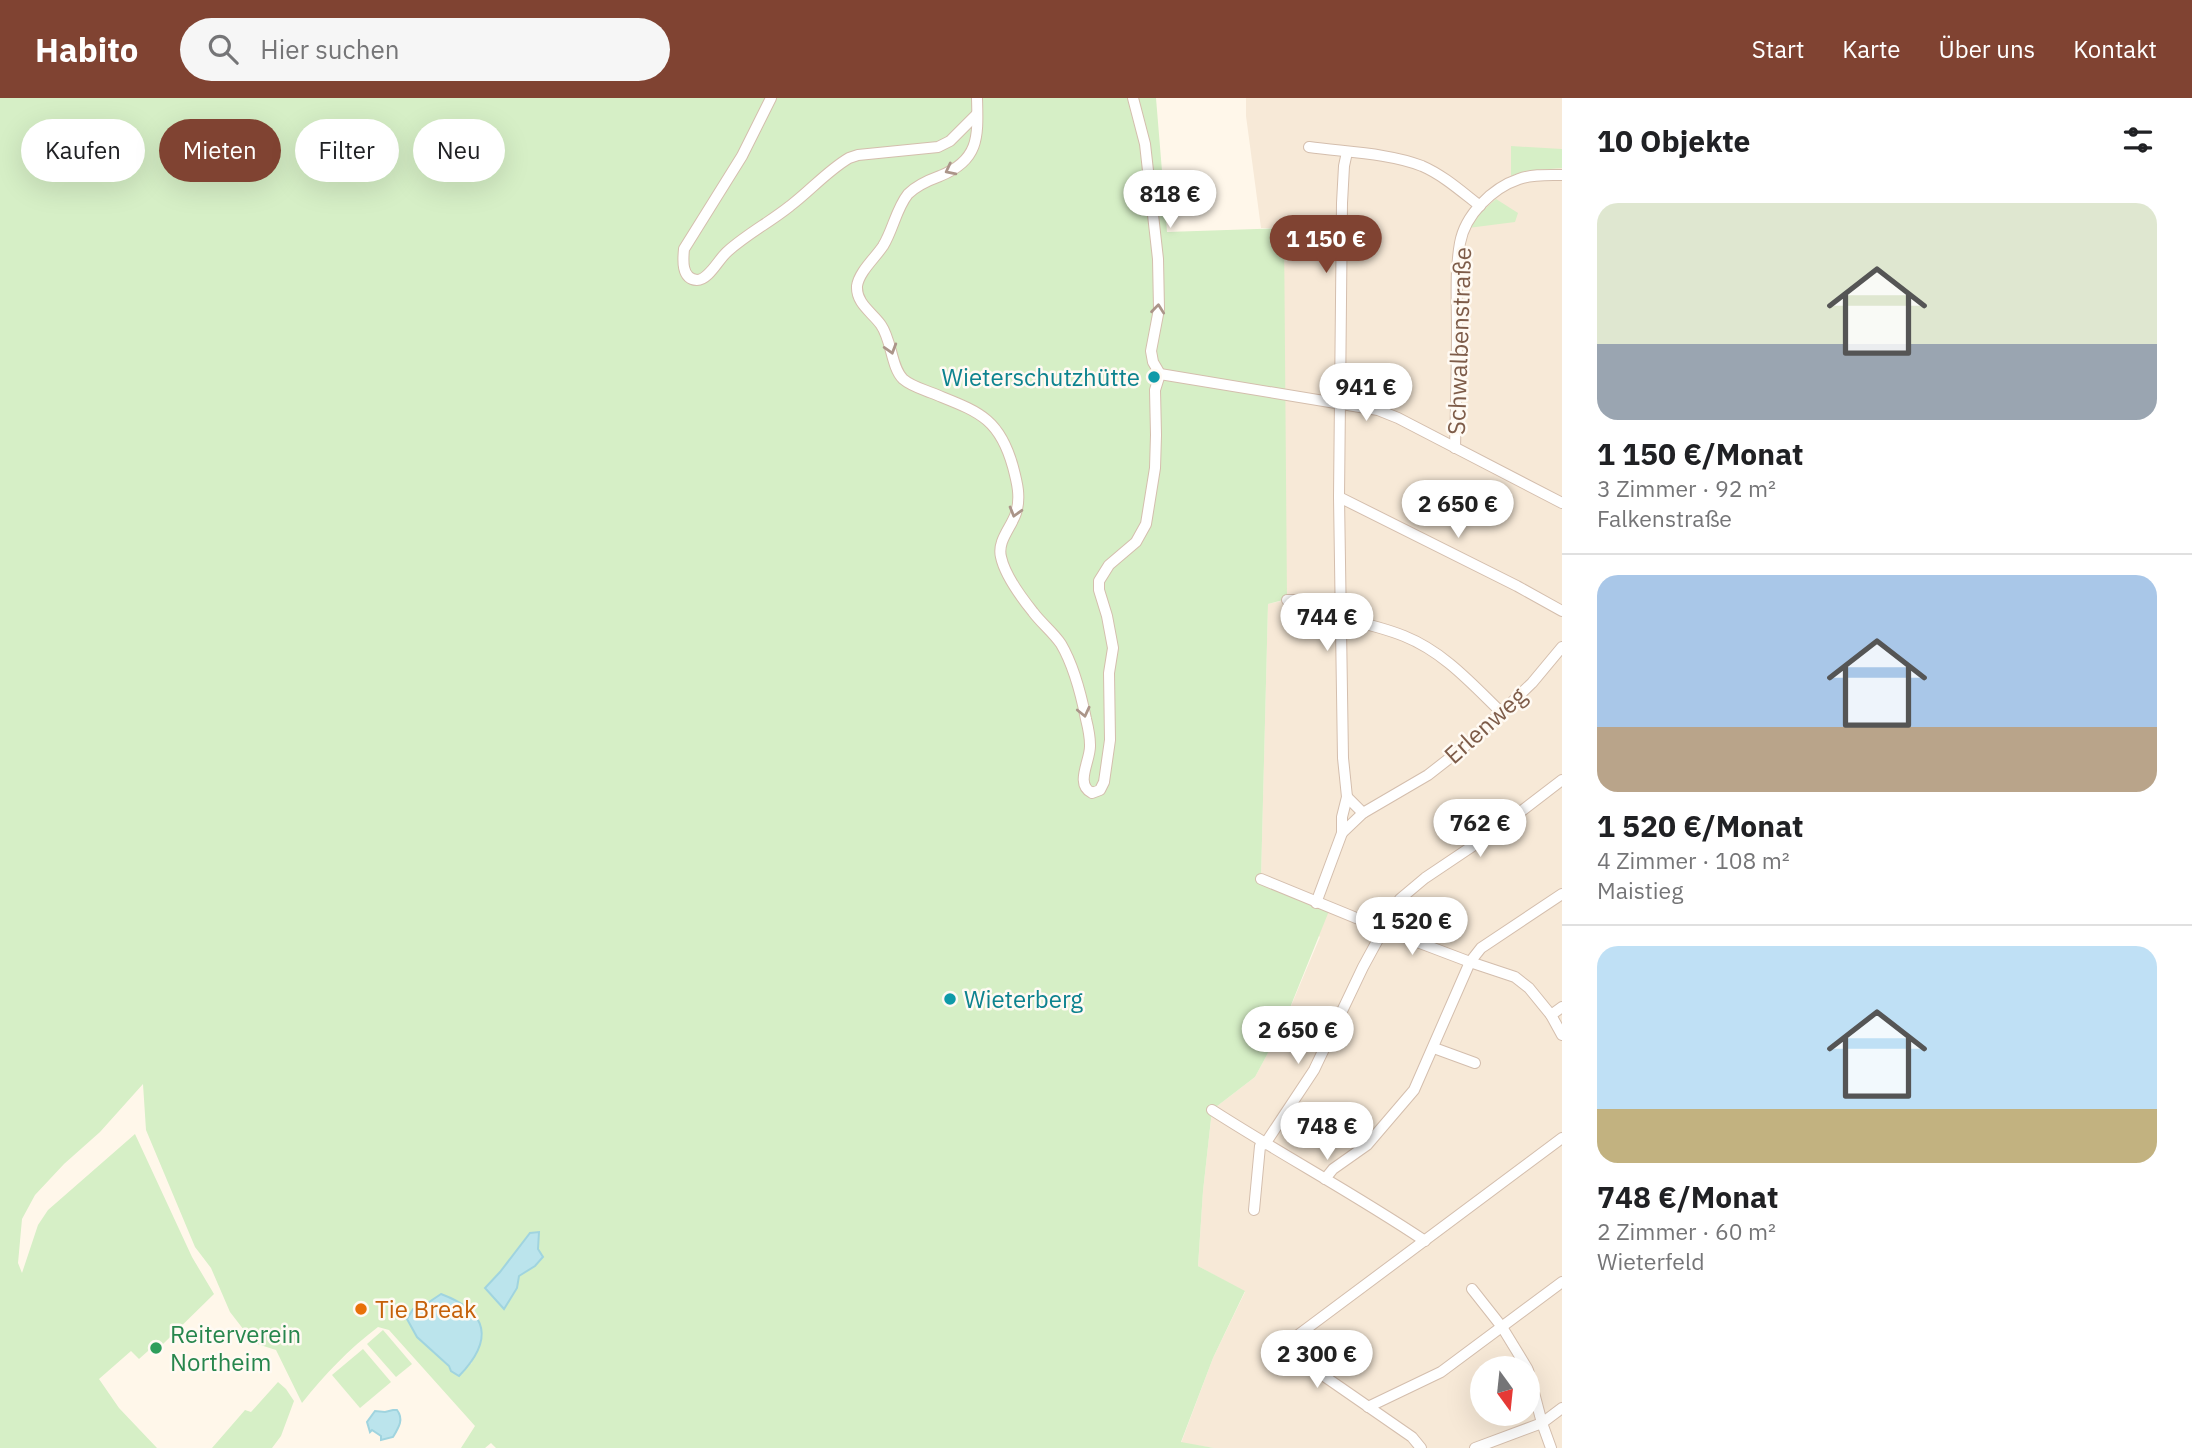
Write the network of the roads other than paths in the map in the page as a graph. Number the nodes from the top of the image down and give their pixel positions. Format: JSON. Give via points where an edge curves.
{"nodes":[{"id":1,"x":771,"y":98,"type":"edge"},
{"id":2,"x":977,"y":98,"type":"edge"},
{"id":3,"x":1133,"y":98,"type":"edge"},
{"id":4,"x":977,"y":114,"type":"junction"},
{"id":5,"x":1309,"y":147,"type":"dead end"},
{"id":6,"x":1347,"y":152,"type":"junction"},
{"id":7,"x":1562,"y":175,"type":"edge"},
{"id":8,"x":1480,"y":206,"type":"junction"},
{"id":9,"x":1160,"y":374,"type":"junction"},
{"id":10,"x":1339,"y":403,"type":"junction"},
{"id":11,"x":1455,"y":448,"type":"junction"},
{"id":12,"x":1339,"y":497,"type":"junction"},
{"id":13,"x":1562,"y":503,"type":"edge"},
{"id":14,"x":1287,"y":600,"type":"dead end"},
{"id":15,"x":1340,"y":600,"type":"junction"},
{"id":16,"x":1562,"y":611,"type":"edge"},
{"id":17,"x":1342,"y":618,"type":"junction"},
{"id":18,"x":1562,"y":647,"type":"edge"},
{"id":19,"x":1502,"y":713,"type":"junction"},
{"id":20,"x":1562,"y":780,"type":"edge"},
{"id":21,"x":1347,"y":797,"type":"junction"},
{"id":22,"x":1363,"y":813,"type":"junction"},
{"id":23,"x":1342,"y":833,"type":"junction"},
{"id":24,"x":1261,"y":880,"type":"dead end"},
{"id":25,"x":1562,"y":894,"type":"edge"},
{"id":26,"x":1316,"y":902,"type":"junction"},
{"id":27,"x":1383,"y":929,"type":"junction"},
{"id":28,"x":1470,"y":962,"type":"junction"},
{"id":29,"x":1562,"y":1007,"type":"edge"},
{"id":30,"x":1550,"y":1015,"type":"junction"},
{"id":31,"x":1562,"y":1035,"type":"edge"},
{"id":32,"x":1434,"y":1048,"type":"junction"},
{"id":33,"x":1475,"y":1063,"type":"dead end"},
{"id":34,"x":1212,"y":1110,"type":"dead end"},
{"id":35,"x":1562,"y":1138,"type":"edge"},
{"id":36,"x":1265,"y":1144,"type":"junction"},
{"id":37,"x":1325,"y":1179,"type":"junction"},
{"id":38,"x":1254,"y":1210,"type":"dead end"},
{"id":39,"x":1424,"y":1241,"type":"junction"},
{"id":40,"x":1562,"y":1282,"type":"edge"},
{"id":41,"x":1472,"y":1289,"type":"dead end"},
{"id":42,"x":1502,"y":1327,"type":"junction"},
{"id":43,"x":1519,"y":1356,"type":"edge"},
{"id":44,"x":1368,"y":1408,"type":"junction"},
{"id":45,"x":1562,"y":1408,"type":"edge"},
{"id":46,"x":1540,"y":1416,"type":"edge"},
{"id":47,"x":1542,"y":1423,"type":"junction"},
{"id":48,"x":1421,"y":1448,"type":"edge"},
{"id":49,"x":1475,"y":1448,"type":"edge"},
{"id":50,"x":1551,"y":1448,"type":"edge"}],
"edges":[{"from":1,"to":4,"type":"street","via":[[742,156],[684,249],[684,267],[691,278],[706,276],[729,250],[849,158],[938,147]]},
{"from":2,"to":4,"type":"street"},
{"from":9,"to":3,"type":"street","one_way":true,"via":[[1151,351],[1159,309],[1158,259],[1145,144]]},
{"from":4,"to":9,"type":"street","one_way":true,"via":[[969,157],[909,193],[888,237],[859,279],[858,292],[884,329],[902,378],[979,414],[1003,439],[1018,501],[1001,557],[1032,612],[1061,644],[1072,669],[1089,733],[1083,779],[1092,793],[1104,782],[1111,740],[1113,648],[1100,581],[1109,565],[1136,542],[1146,524],[1155,468],[1155,390]]},
{"from":5,"to":6,"type":"street"},
{"from":6,"to":8,"type":"street","via":[[1420,166]]},
{"from":6,"to":10,"type":"street","via":[[1343,166]]},
{"from":7,"to":8,"type":"street","name":"Schwalbenstraße","via":[[1519,179]]},
{"from":8,"to":11,"type":"street","name":"Schwalbenstraße","via":[[1465,227],[1459,251]]},
{"from":9,"to":10,"type":"street"},
{"from":10,"to":11,"type":"street","via":[[1385,412]]},
{"from":10,"to":12,"type":"street"},
{"from":11,"to":13,"type":"street"},
{"from":12,"to":15,"type":"street"},
{"from":12,"to":16,"type":"street"},
{"from":14,"to":15,"type":"street"},
{"from":15,"to":17,"type":"street"},
{"from":17,"to":19,"type":"street","via":[[1385,629],[1426,648],[1462,674]]},
{"from":17,"to":21,"type":"street"},
{"from":18,"to":19,"type":"street","name":"Erlenweg"},
{"from":19,"to":22,"type":"street","name":"Erlenweg","via":[[1429,775]]},
{"from":20,"to":27,"type":"street","via":[[1425,878],[1400,899]]},
{"from":21,"to":22,"type":"street"},
{"from":21,"to":23,"type":"street"},
{"from":22,"to":23,"type":"street","name":"Erlenweg"},
{"from":23,"to":26,"type":"street"},
{"from":24,"to":26,"type":"street"},
{"from":25,"to":28,"type":"street","via":[[1481,948]]},
{"from":26,"to":27,"type":"street"},
{"from":27,"to":28,"type":"street"},
{"from":27,"to":36,"type":"street","via":[[1314,1070]]},
{"from":28,"to":30,"type":"street","via":[[1515,976]]},
{"from":28,"to":32,"type":"street"},
{"from":29,"to":30,"type":"street"},
{"from":30,"to":31,"type":"street"},
{"from":32,"to":33,"type":"street"},
{"from":32,"to":37,"type":"street","via":[[1415,1090],[1392,1118]]},
{"from":34,"to":36,"type":"street"},
{"from":35,"to":39,"type":"street"},
{"from":36,"to":37,"type":"street"},
{"from":36,"to":38,"type":"street","via":[[1260,1146]]},
{"from":37,"to":39,"type":"street"},
{"from":39,"to":44,"type":"street","via":[[1282,1348]]},
{"from":40,"to":42,"type":"street"},
{"from":41,"to":42,"type":"street"},
{"from":42,"to":43,"type":"street"},
{"from":42,"to":44,"type":"street","via":[[1441,1372]]},
{"from":44,"to":48,"type":"street"},
{"from":45,"to":47,"type":"street"},
{"from":46,"to":47,"type":"street"},
{"from":47,"to":49,"type":"street"},
{"from":47,"to":50,"type":"street"}]}
